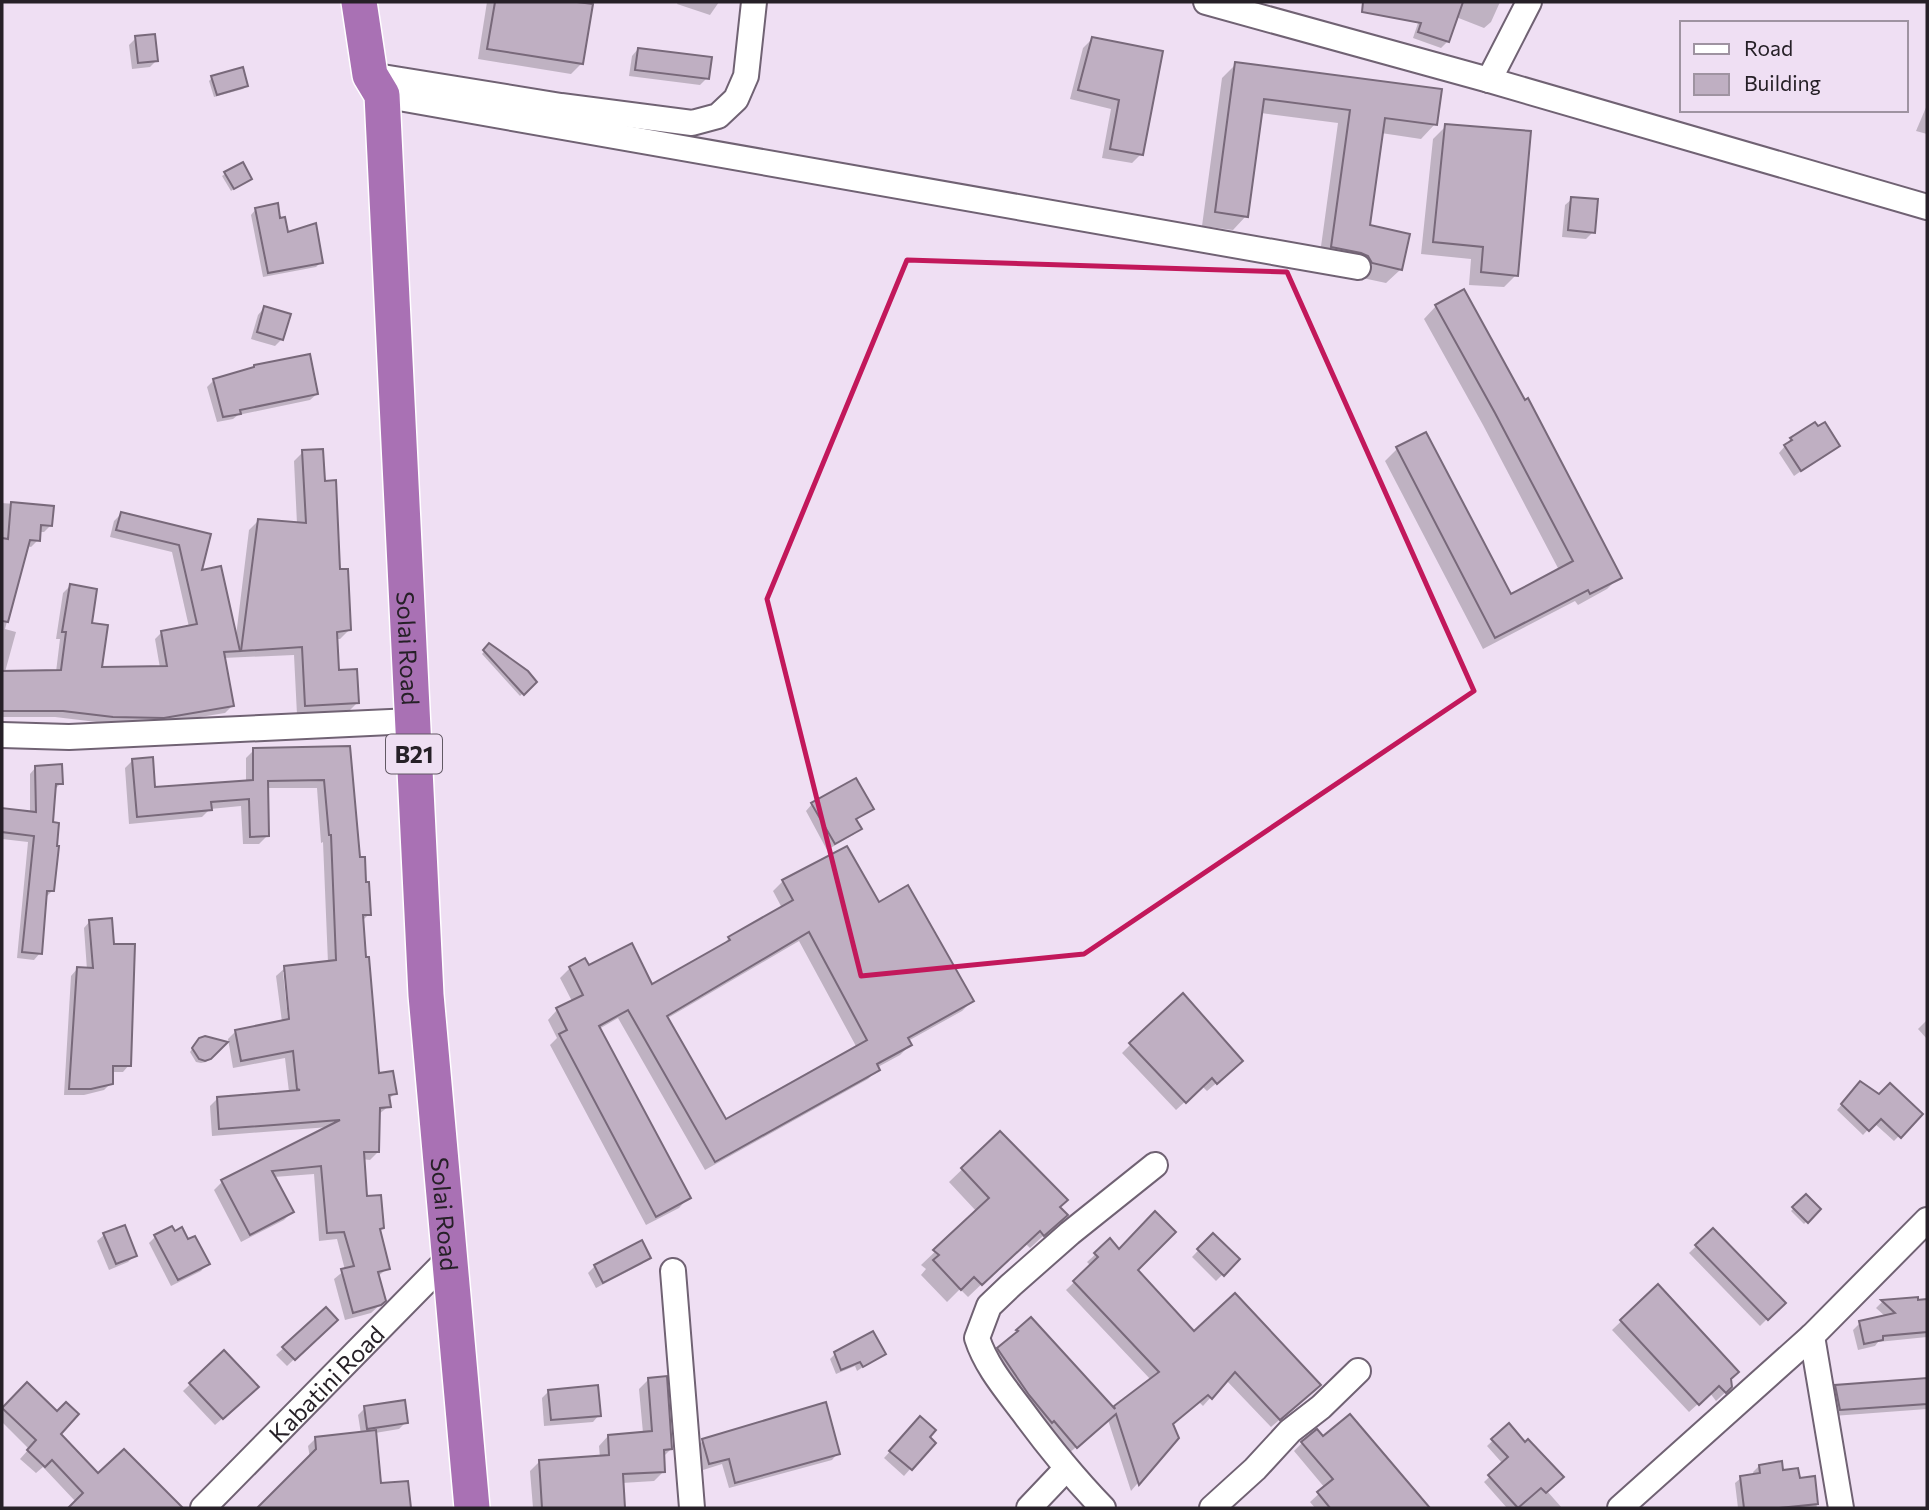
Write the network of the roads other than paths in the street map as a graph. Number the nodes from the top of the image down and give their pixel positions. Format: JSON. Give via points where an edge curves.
{"nodes":[{"id":1,"x":359,"y":2,"type":"edge"},
{"id":2,"x":754,"y":2,"type":"edge"},
{"id":3,"x":1206,"y":2,"type":"edge"},
{"id":4,"x":1529,"y":2,"type":"edge"},
{"id":5,"x":1489,"y":80,"type":"junction"},
{"id":6,"x":376,"y":85,"type":"junction"},
{"id":7,"x":1927,"y":207,"type":"edge"},
{"id":8,"x":1358,"y":267,"type":"dead end"},
{"id":9,"x":412,"y":721,"type":"junction"},
{"id":10,"x":2,"y":735,"type":"edge"},
{"id":11,"x":1155,"y":1165,"type":"dead end"},
{"id":12,"x":1927,"y":1220,"type":"edge"},
{"id":13,"x":449,"y":1258,"type":"junction"},
{"id":14,"x":673,"y":1270,"type":"dead end"},
{"id":15,"x":1812,"y":1336,"type":"junction"},
{"id":16,"x":1358,"y":1371,"type":"dead end"},
{"id":17,"x":1066,"y":1469,"type":"junction"},
{"id":18,"x":203,"y":1508,"type":"edge"},
{"id":19,"x":472,"y":1508,"type":"edge"},
{"id":20,"x":692,"y":1508,"type":"edge"},
{"id":21,"x":1029,"y":1508,"type":"edge"},
{"id":22,"x":1103,"y":1508,"type":"edge"},
{"id":23,"x":1212,"y":1508,"type":"edge"},
{"id":24,"x":1620,"y":1508,"type":"edge"},
{"id":25,"x":1841,"y":1508,"type":"edge"}],
"edges":[{"from":1,"to":6,"type":"highway","name":"Solai Road","number":"B21"},
{"from":2,"to":6,"type":"street","via":[[746,76],[736,99],[718,116],[692,122]]},
{"from":3,"to":5,"type":"street"},
{"from":4,"to":5,"type":"street"},
{"from":5,"to":7,"type":"street"},
{"from":6,"to":8,"type":"street"},
{"from":6,"to":9,"type":"highway","name":"Solai Road","number":"B21"},
{"from":9,"to":10,"type":"street","via":[[69,737]]},
{"from":9,"to":13,"type":"highway","name":"Solai Road","number":"B21","via":[[426,995]]},
{"from":11,"to":17,"type":"street","via":[[1027,1270],[989,1306],[981,1324],[977,1338],[983,1356]]},
{"from":12,"to":15,"type":"street"},
{"from":13,"to":18,"type":"street","name":"Kabatini Road"},
{"from":13,"to":19,"type":"highway","name":"Solai Road","number":"B21"},
{"from":14,"to":20,"type":"street"},
{"from":15,"to":24,"type":"street"},
{"from":15,"to":25,"type":"street"},
{"from":16,"to":23,"type":"street"},
{"from":17,"to":21,"type":"street"},
{"from":17,"to":22,"type":"street"}]}
